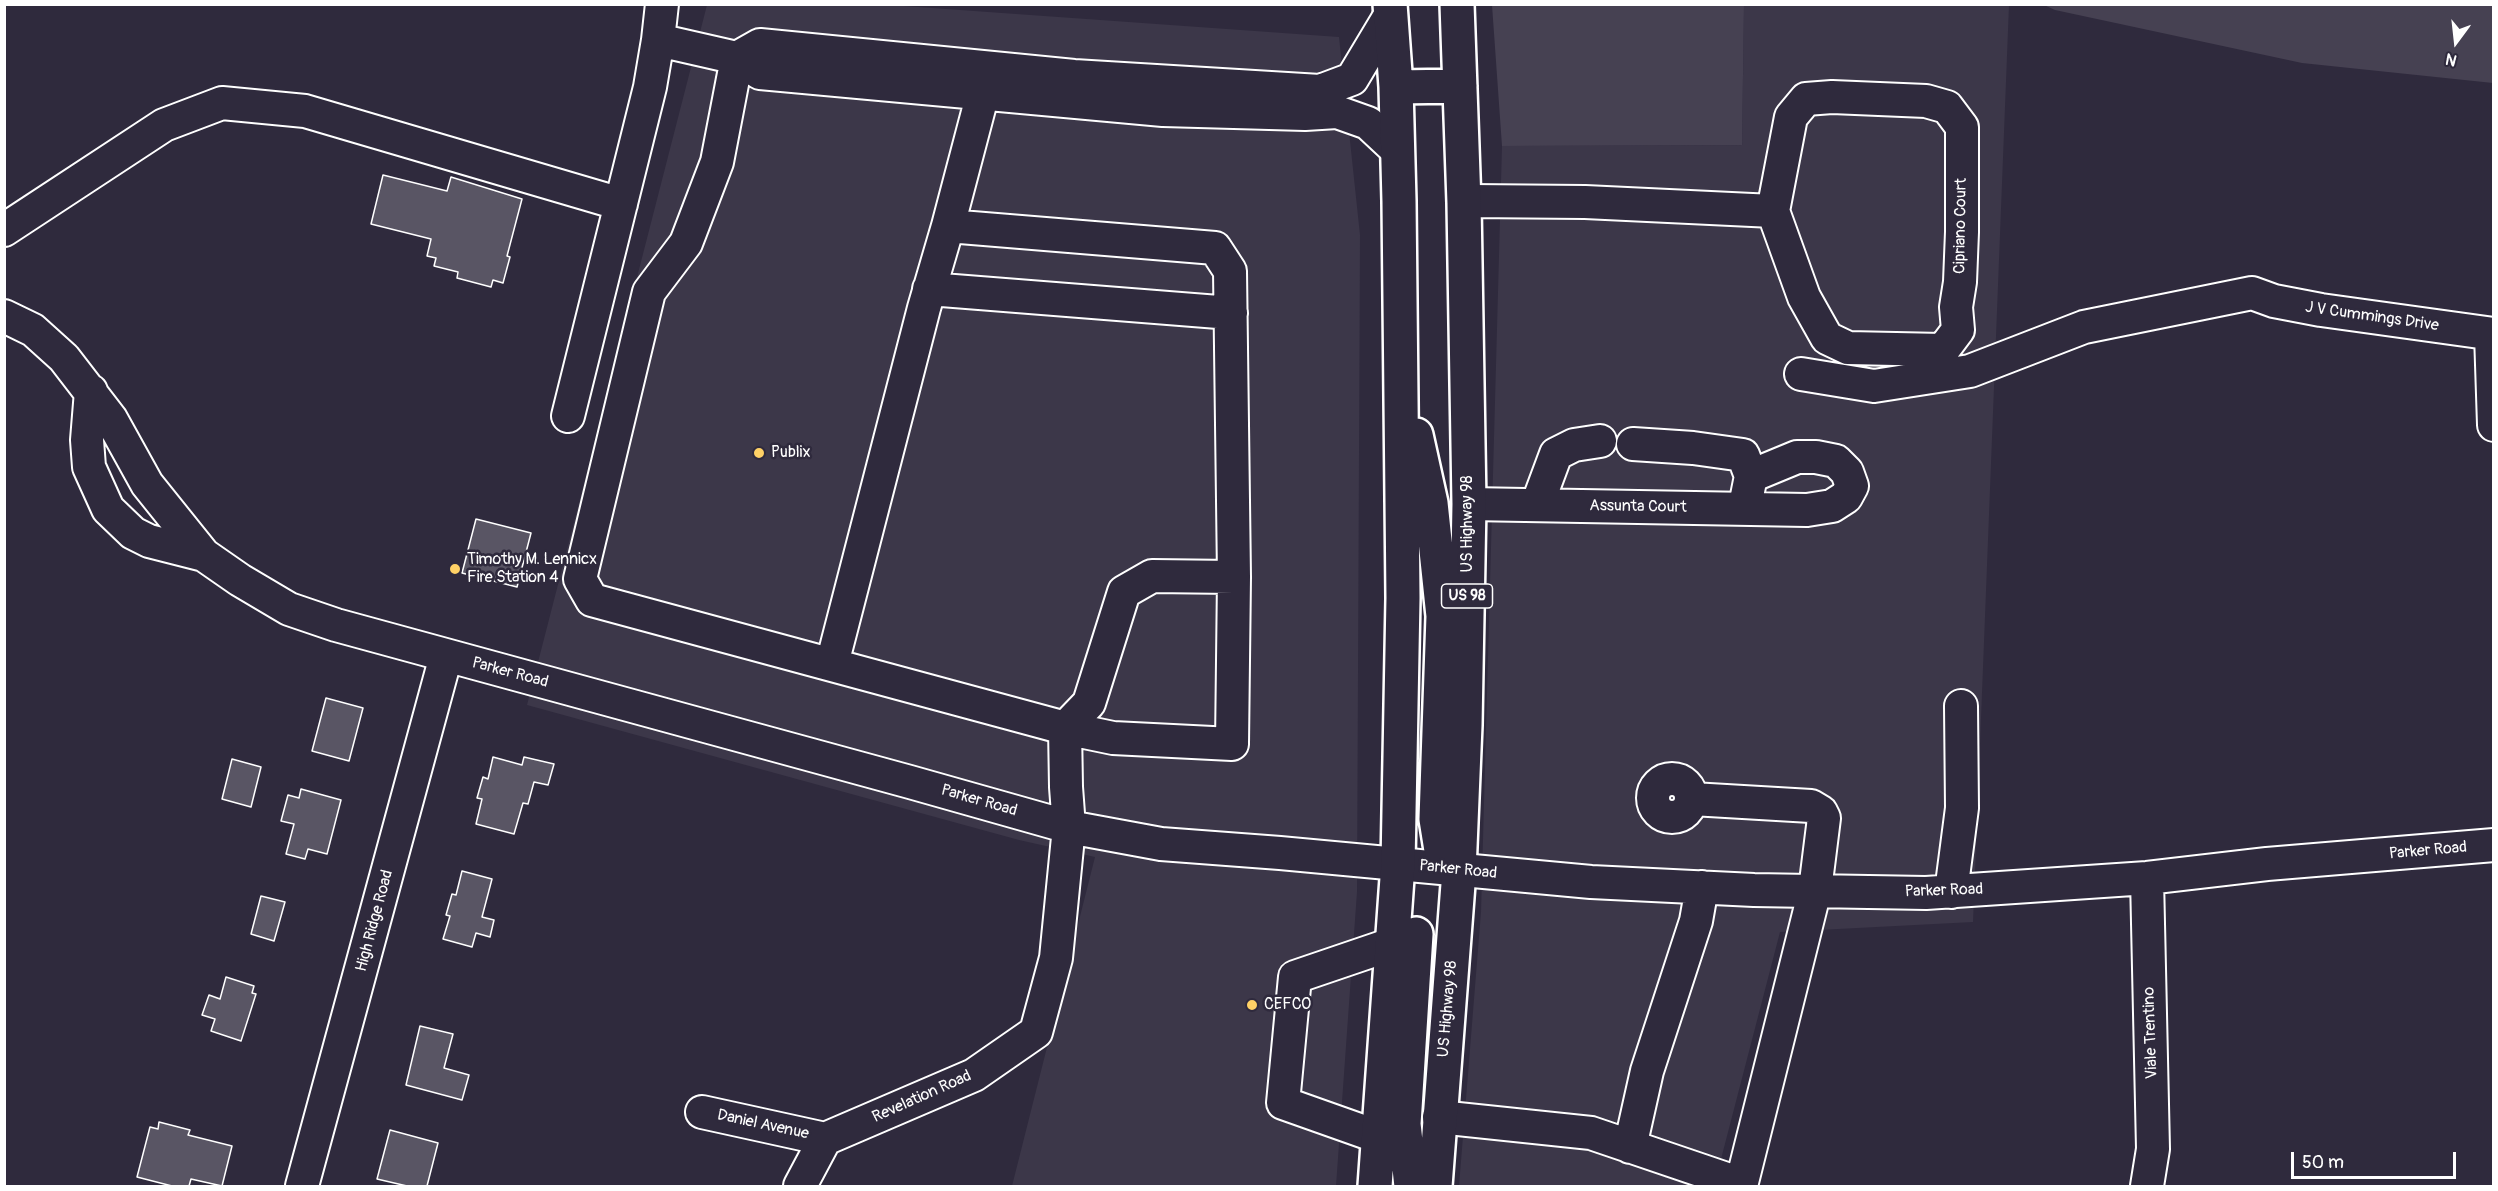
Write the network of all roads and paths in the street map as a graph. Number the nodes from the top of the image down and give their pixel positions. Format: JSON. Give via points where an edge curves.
{"nodes":[{"id":1,"x":662,"y":4,"type":"edge"},
{"id":2,"x":1457,"y":4,"type":"edge"},
{"id":3,"x":1390,"y":9,"type":"edge"},
{"id":4,"x":658,"y":40,"type":"junction"},
{"id":5,"x":737,"y":58,"type":"junction"},
{"id":6,"x":984,"y":79,"type":"junction"},
{"id":7,"x":1460,"y":86,"type":"junction"},
{"id":8,"x":1396,"y":87,"type":"junction"},
{"id":9,"x":1320,"y":91,"type":"junction"},
{"id":10,"x":1398,"y":151,"type":"junction"},
{"id":11,"x":1464,"y":203,"type":"junction"},
{"id":12,"x":621,"y":204,"type":"junction"},
{"id":13,"x":1773,"y":211,"type":"junction"},
{"id":14,"x":948,"y":226,"type":"junction"},
{"id":15,"x":4,"y":230,"type":"edge"},
{"id":16,"x":929,"y":289,"type":"junction"},
{"id":17,"x":1231,"y":313,"type":"junction"},
{"id":18,"x":4,"y":316,"type":"edge"},
{"id":19,"x":2492,"y":334,"type":"edge"},
{"id":20,"x":1401,"y":369,"type":"junction"},
{"id":21,"x":1801,"y":374,"type":"dead end"},
{"id":22,"x":91,"y":391,"type":"junction"},
{"id":23,"x":568,"y":416,"type":"dead end"},
{"id":24,"x":2493,"y":425,"type":"edge"},
{"id":25,"x":1600,"y":441,"type":"dead end"},
{"id":26,"x":1633,"y":444,"type":"dead end"},
{"id":27,"x":135,"y":463,"type":"junction"},
{"id":28,"x":1751,"y":476,"type":"junction"},
{"id":29,"x":93,"y":477,"type":"junction"},
{"id":30,"x":1469,"y":504,"type":"junction"},
{"id":31,"x":1537,"y":505,"type":"junction"},
{"id":32,"x":1745,"y":509,"type":"junction"},
{"id":33,"x":204,"y":555,"type":"junction"},
{"id":34,"x":1234,"y":577,"type":"junction"},
{"id":35,"x":447,"y":656,"type":"junction"},
{"id":36,"x":832,"y":664,"type":"junction"},
{"id":37,"x":1961,"y":706,"type":"dead end"},
{"id":38,"x":1065,"y":728,"type":"junction"},
{"id":39,"x":1692,"y":799,"type":"dead end"},
{"id":40,"x":1070,"y":827,"type":"junction"},
{"id":41,"x":2493,"y":845,"type":"edge"},
{"id":42,"x":1398,"y":864,"type":"junction"},
{"id":43,"x":1459,"y":871,"type":"junction"},
{"id":44,"x":2147,"y":878,"type":"junction"},
{"id":45,"x":1702,"y":887,"type":"junction"},
{"id":46,"x":1815,"y":890,"type":"junction"},
{"id":47,"x":1951,"y":892,"type":"junction"},
{"id":48,"x":1392,"y":944,"type":"junction"},
{"id":49,"x":702,"y":1112,"type":"dead end"},
{"id":50,"x":1439,"y":1117,"type":"junction"},
{"id":51,"x":1378,"y":1137,"type":"junction"},
{"id":52,"x":825,"y":1139,"type":"junction"},
{"id":53,"x":1630,"y":1147,"type":"junction"},
{"id":54,"x":1741,"y":1185,"type":"edge"},
{"id":55,"x":302,"y":1186,"type":"edge"},
{"id":56,"x":800,"y":1186,"type":"edge"},
{"id":57,"x":1375,"y":1186,"type":"edge"},
{"id":58,"x":1411,"y":1186,"type":"edge"},
{"id":59,"x":1435,"y":1186,"type":"edge"},
{"id":60,"x":2147,"y":1186,"type":"edge"}],
"edges":[{"from":1,"to":4,"type":"street"},
{"from":2,"to":7,"type":"main road","name":"US Highway 98","number":"US 98"},
{"from":3,"to":8,"type":"main road"},
{"from":3,"to":9,"type":"street","via":[[1352,79]]},
{"from":4,"to":5,"type":"street"},
{"from":4,"to":12,"type":"street"},
{"from":5,"to":6,"type":"street","via":[[760,45]]},
{"from":5,"to":36,"type":"street","via":[[717,162],[686,243],[649,292],[580,579],[592,600]]},
{"from":6,"to":9,"type":"street","via":[[1074,76]]},
{"from":6,"to":10,"type":"street","via":[[1163,110],[1337,112],[1368,123]]},
{"from":6,"to":14,"type":"street"},
{"from":7,"to":8,"type":"main road"},
{"from":7,"to":11,"type":"main road","name":"US Highway 98","number":"US 98"},
{"from":8,"to":9,"type":"street"},
{"from":8,"to":10,"type":"main road"},
{"from":10,"to":20,"type":"main road"},
{"from":11,"to":13,"type":"street","via":[[1585,202]]},
{"from":11,"to":30,"type":"main road","name":"US Highway 98","number":"US 98"},
{"from":12,"to":15,"type":"street","via":[[305,111],[222,103],[164,125]]},
{"from":12,"to":23,"type":"street"},
{"from":13,"to":13,"type":"street","name":"Cipriano Court","via":[[1791,117],[1806,99],[1880,97],[1947,107],[1962,127],[1958,330],[1943,350],[1848,348],[1827,338],[1804,297]]},
{"from":14,"to":16,"type":"street"},
{"from":14,"to":17,"type":"street","via":[[1215,248],[1230,271]]},
{"from":16,"to":17,"type":"street"},
{"from":16,"to":36,"type":"street"},
{"from":17,"to":34,"type":"street"},
{"from":18,"to":22,"type":"street","via":[[48,342]]},
{"from":19,"to":21,"type":"street","name":"J V Cummings Drive","via":[[2321,310],[2252,293],[2084,327],[1970,371],[1874,386]]},
{"from":19,"to":24,"type":"street"},
{"from":20,"to":42,"type":"main road","via":[[1403,598]]},
{"from":20,"to":43,"type":"main road","via":[[1431,503],[1443,616],[1436,819],[1441,850]]},
{"from":22,"to":27,"type":"street"},
{"from":22,"to":29,"type":"street","via":[[87,440]]},
{"from":25,"to":31,"type":"street","via":[[1556,453]]},
{"from":26,"to":28,"type":"street","via":[[1743,455]]},
{"from":27,"to":29,"type":"street"},
{"from":27,"to":33,"type":"street","via":[[157,498]]},
{"from":28,"to":32,"type":"street"},
{"from":28,"to":32,"type":"street","name":"Assunta Court","via":[[1797,457],[1816,457],[1836,461],[1847,472],[1852,486],[1846,497],[1832,506],[1807,510]]},
{"from":29,"to":33,"type":"street","via":[[108,509],[133,533]]},
{"from":30,"to":31,"type":"street","name":"Assunta Court"},
{"from":30,"to":43,"type":"main road","name":"US Highway 98","number":"US 98"},
{"from":31,"to":32,"type":"street","name":"Assunta Court"},
{"from":33,"to":35,"type":"street","name":"Parker Road","via":[[289,609]]},
{"from":34,"to":38,"type":"street","via":[[1152,576],[1124,592],[1089,703]]},
{"from":34,"to":38,"type":"street","via":[[1232,744],[1113,738]]},
{"from":35,"to":40,"type":"street","name":"Parker Road"},
{"from":35,"to":55,"type":"street","name":"High Ridge Road"},
{"from":36,"to":38,"type":"street"},
{"from":37,"to":47,"type":"street","via":[[1962,808]]},
{"from":38,"to":40,"type":"street","name":"Revelation Road"},
{"from":39,"to":46,"type":"street","via":[[1786,804],[1821,812],[1824,818]]},
{"from":40,"to":42,"type":"street","name":"Parker Road","via":[[1161,844]]},
{"from":40,"to":52,"type":"street","name":"Revelation Road","via":[[1056,958],[1036,1032],[974,1075]]},
{"from":41,"to":44,"type":"street","name":"Parker Road"},
{"from":42,"to":43,"type":"street","name":"Parker Road"},
{"from":42,"to":48,"type":"main road"},
{"from":42,"to":58,"type":"main road","via":[[1416,890],[1404,1124]]},
{"from":43,"to":45,"type":"street","name":"Parker Road"},
{"from":43,"to":50,"type":"main road","name":"US Highway 98","number":"US 98"},
{"from":44,"to":47,"type":"street","name":"Parker Road"},
{"from":44,"to":60,"type":"street","name":"Viale Trentino","via":[[2153,1068],[2153,1149]]},
{"from":45,"to":46,"type":"street","name":"Parker Road"},
{"from":45,"to":53,"type":"street","via":[[1696,921],[1647,1071]]},
{"from":46,"to":47,"type":"street","name":"Parker Road"},
{"from":46,"to":54,"type":"street"},
{"from":48,"to":51,"type":"main road"},
{"from":48,"to":51,"type":"street","via":[[1295,977],[1283,1103]]},
{"from":49,"to":52,"type":"street","name":"Daniel Avenue"},
{"from":50,"to":53,"type":"street","via":[[1591,1133]]},
{"from":50,"to":59,"type":"main road","name":"US Highway 98","number":"US 98"},
{"from":51,"to":57,"type":"main road"},
{"from":52,"to":56,"type":"street"},
{"from":53,"to":54,"type":"street"}]}
